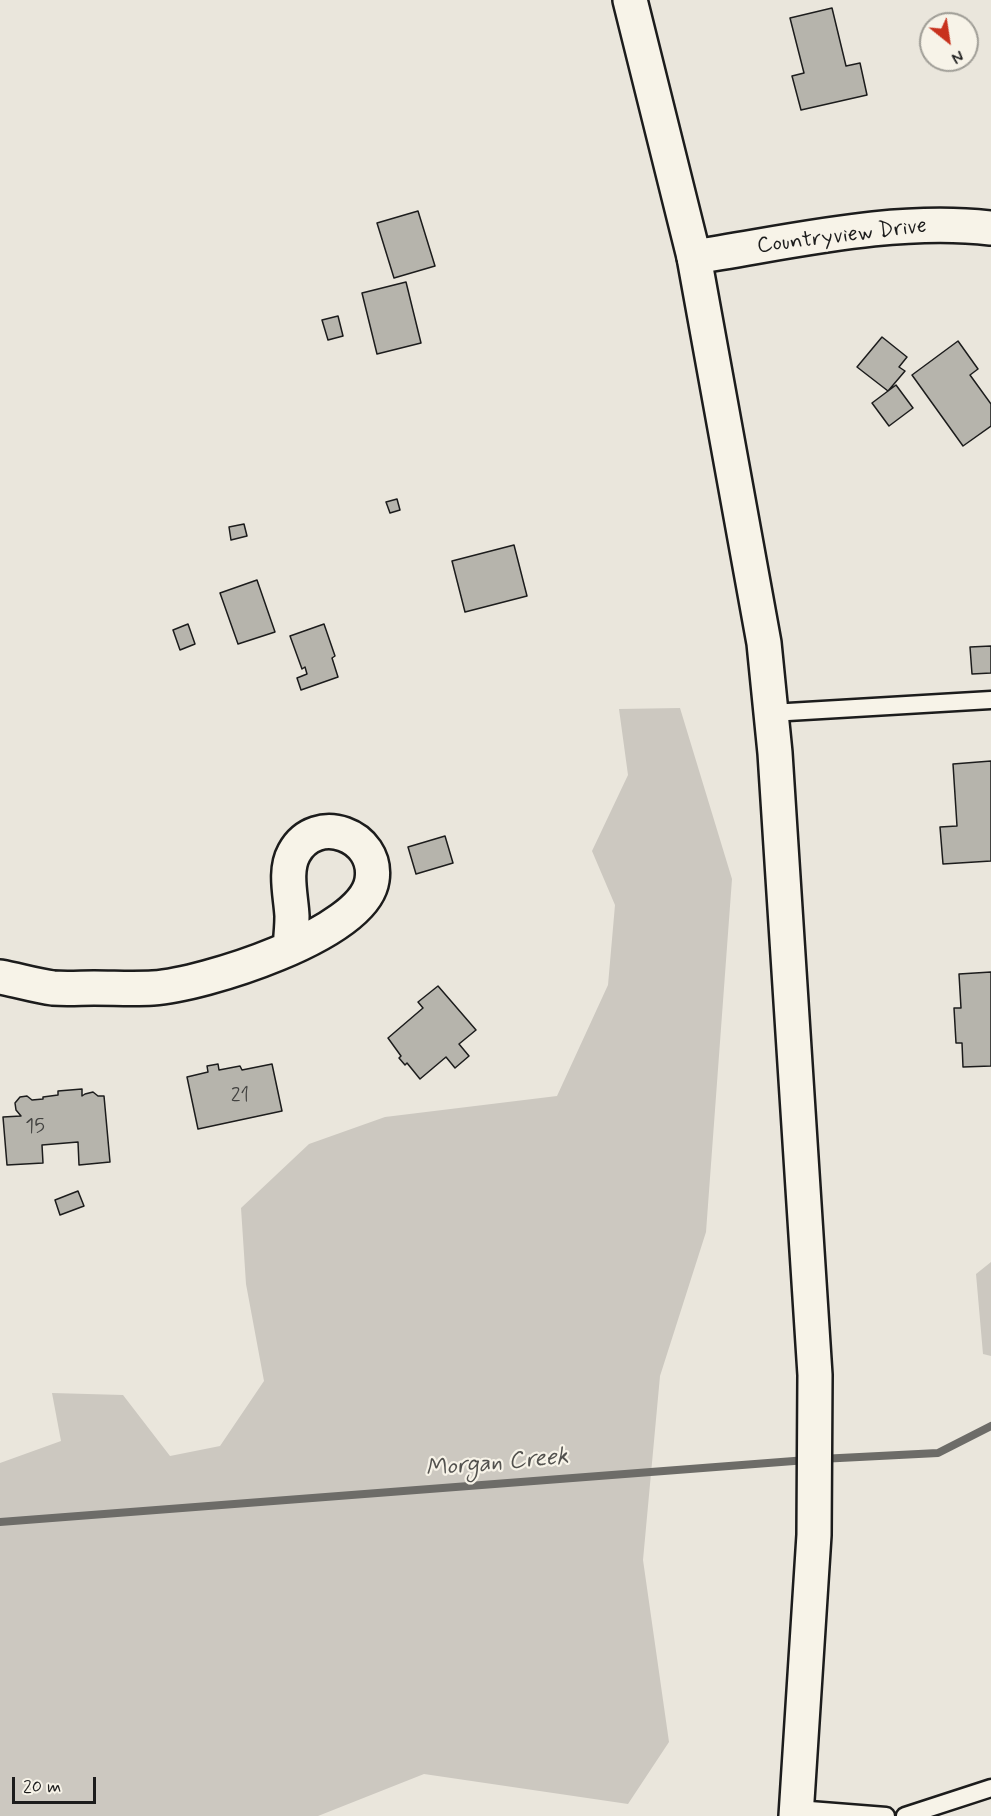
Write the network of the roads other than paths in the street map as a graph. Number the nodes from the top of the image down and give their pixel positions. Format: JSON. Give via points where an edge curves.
{"nodes":[{"id":1,"x":630,"y":0,"type":"edge"},
{"id":2,"x":991,"y":228,"type":"edge"},
{"id":3,"x":694,"y":257,"type":"junction"},
{"id":4,"x":991,"y":700,"type":"edge"},
{"id":5,"x":771,"y":713,"type":"junction"},
{"id":6,"x":290,"y":947,"type":"dead end"},
{"id":7,"x":0,"y":977,"type":"edge"},
{"id":8,"x":991,"y":1788,"type":"edge"},
{"id":9,"x":797,"y":1812,"type":"edge"},
{"id":10,"x":886,"y":1816,"type":"edge"},
{"id":11,"x":905,"y":1816,"type":"edge"}],
"edges":[{"from":1,"to":3,"type":"main road"},
{"from":2,"to":3,"type":"main road","name":"Countryview Drive","via":[[957,224],[876,229]]},
{"from":3,"to":5,"type":"main road","via":[[764,639]]},
{"from":4,"to":5,"type":"lane"},
{"from":5,"to":9,"type":"main road","via":[[815,1375],[814,1535]]},
{"from":6,"to":7,"type":"main road","via":[[232,970],[155,988],[53,988]]},
{"from":8,"to":11,"type":"lane"},
{"from":9,"to":10,"type":"lane"}]}
